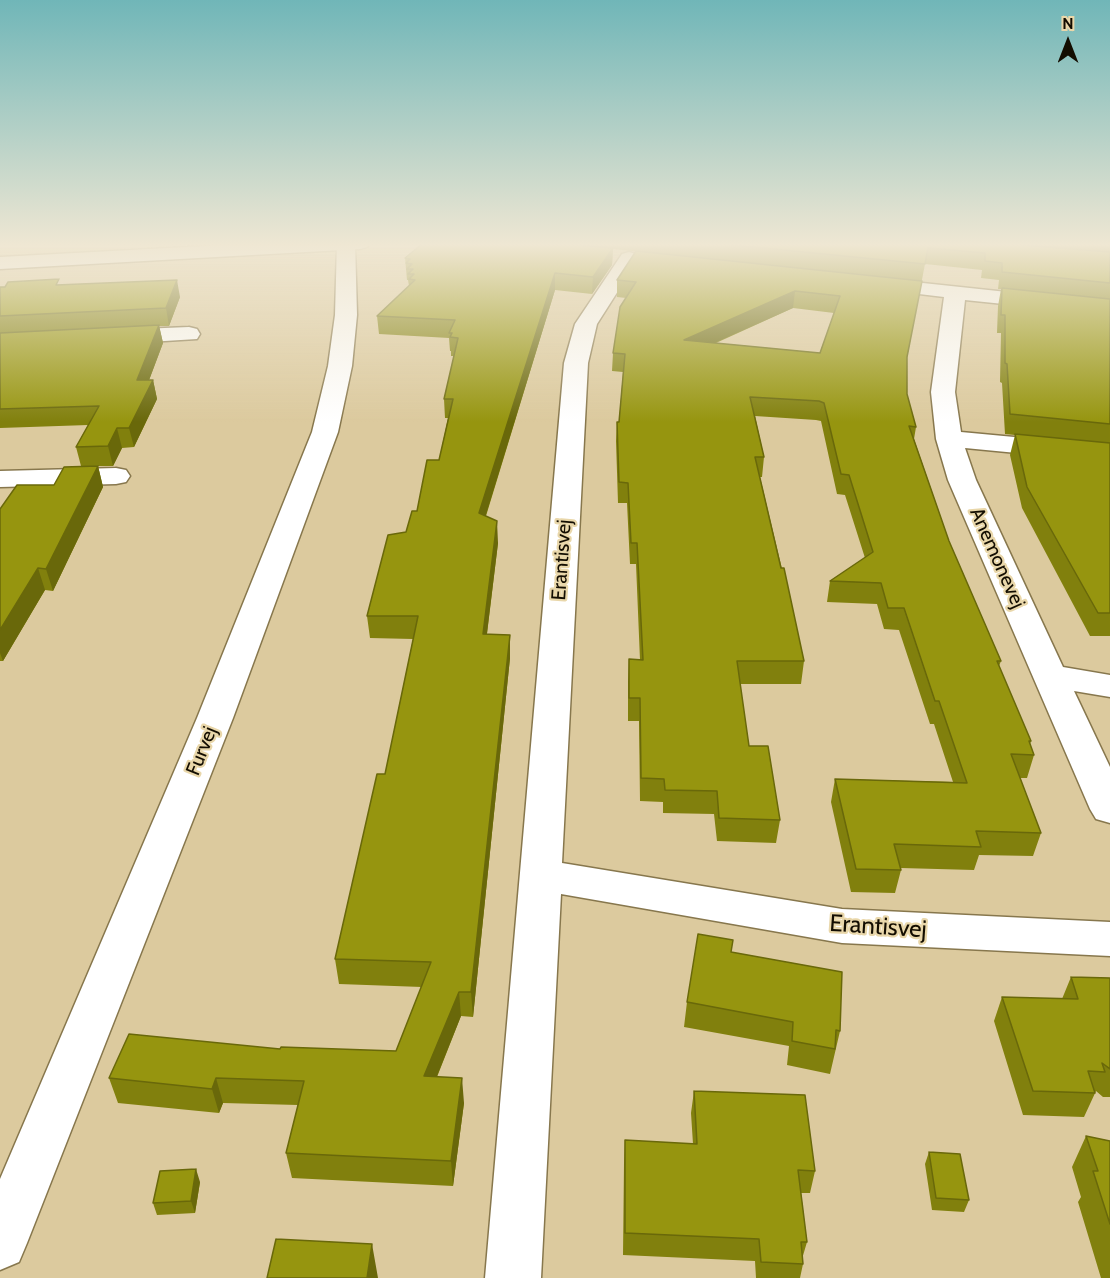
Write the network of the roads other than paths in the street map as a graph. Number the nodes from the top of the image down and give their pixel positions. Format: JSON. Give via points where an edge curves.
{"nodes":[{"id":1,"x":347,"y":303,"type":"edge"},
{"id":2,"x":600,"y":303,"type":"edge"},
{"id":3,"x":954,"y":303,"type":"edge"},
{"id":4,"x":1052,"y":303,"type":"edge"},
{"id":5,"x":1110,"y":309,"type":"edge"},
{"id":6,"x":189,"y":334,"type":"dead end"},
{"id":7,"x":95,"y":338,"type":"edge"},
{"id":8,"x":949,"y":439,"type":"junction"},
{"id":9,"x":1110,"y":454,"type":"edge"},
{"id":10,"x":116,"y":476,"type":"dead end"},
{"id":11,"x":0,"y":479,"type":"edge"},
{"id":12,"x":1050,"y":676,"type":"junction"},
{"id":13,"x":1110,"y":686,"type":"edge"},
{"id":14,"x":1110,"y":809,"type":"edge"},
{"id":15,"x":541,"y":875,"type":"junction"},
{"id":16,"x":1110,"y":939,"type":"edge"},
{"id":17,"x":0,"y":1243,"type":"edge"},
{"id":18,"x":513,"y":1278,"type":"edge"}],
"edges":[{"from":1,"to":17,"type":"street","name":"Furvej","via":[[340,366],[325,432],[211,729]]},
{"from":2,"to":15,"type":"street","name":"Erantisvej","via":[[586,324],[576,363]]},
{"from":3,"to":8,"type":"street","name":"Anemonevej","via":[[943,392]]},
{"from":4,"to":5,"type":"street"},
{"from":6,"to":7,"type":"street"},
{"from":8,"to":9,"type":"street"},
{"from":8,"to":12,"type":"street","name":"Anemonevej","via":[[962,480]]},
{"from":10,"to":11,"type":"street"},
{"from":12,"to":13,"type":"street"},
{"from":12,"to":14,"type":"street","name":"Anemonevej"},
{"from":15,"to":16,"type":"street","name":"Erantisvej","via":[[842,926]]},
{"from":15,"to":18,"type":"street","name":"Erantisvej"}]}
